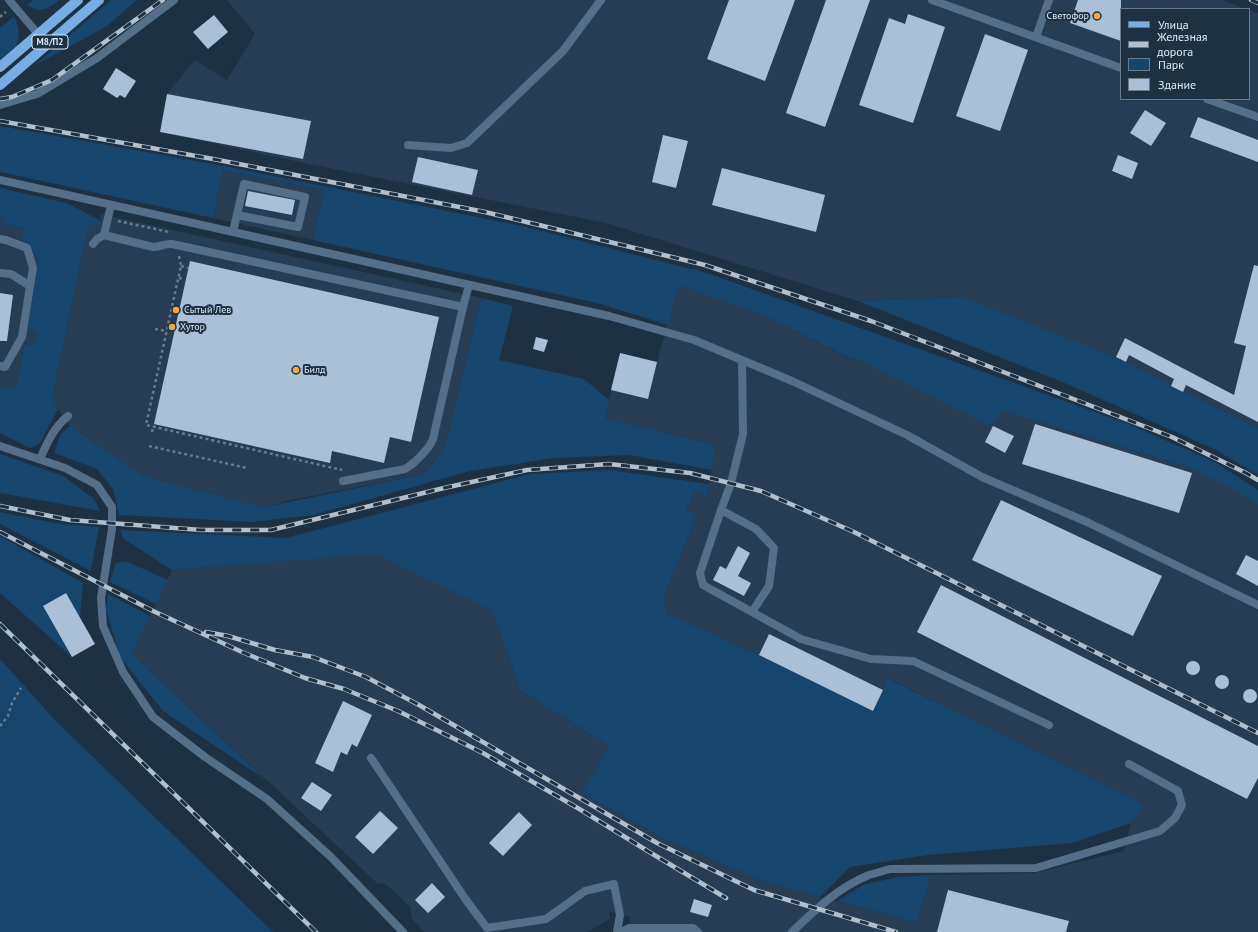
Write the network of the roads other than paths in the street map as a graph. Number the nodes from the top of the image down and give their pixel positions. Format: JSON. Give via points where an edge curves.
{"nodes":[{"id":1,"x":9,"y":0,"type":"edge"},
{"id":2,"x":78,"y":0,"type":"edge"},
{"id":3,"x":99,"y":0,"type":"edge"},
{"id":4,"x":174,"y":0,"type":"edge"},
{"id":5,"x":601,"y":0,"type":"edge"},
{"id":6,"x":932,"y":0,"type":"edge"},
{"id":7,"x":1048,"y":0,"type":"edge"},
{"id":8,"x":38,"y":34,"type":"junction"},
{"id":9,"x":1036,"y":38,"type":"junction"},
{"id":10,"x":46,"y":45,"type":"junction"},
{"id":11,"x":0,"y":68,"type":"edge"},
{"id":12,"x":1120,"y":68,"type":"edge"},
{"id":13,"x":0,"y":85,"type":"edge"},
{"id":14,"x":1210,"y":100,"type":"edge"},
{"id":15,"x":0,"y":105,"type":"edge"},
{"id":16,"x":1258,"y":117,"type":"edge"},
{"id":17,"x":408,"y":145,"type":"dead end"},
{"id":18,"x":0,"y":180,"type":"edge"},
{"id":19,"x":111,"y":205,"type":"junction"},
{"id":20,"x":237,"y":215,"type":"junction"},
{"id":21,"x":233,"y":232,"type":"junction"},
{"id":22,"x":104,"y":235,"type":"junction"},
{"id":23,"x":0,"y":239,"type":"edge"},
{"id":24,"x":94,"y":244,"type":"dead end"},
{"id":25,"x":0,"y":273,"type":"edge"},
{"id":26,"x":469,"y":285,"type":"junction"},
{"id":27,"x":30,"y":286,"type":"junction"},
{"id":28,"x":463,"y":307,"type":"junction"},
{"id":29,"x":742,"y":360,"type":"junction"},
{"id":30,"x":0,"y":366,"type":"edge"},
{"id":31,"x":68,"y":416,"type":"dead end"},
{"id":32,"x":0,"y":446,"type":"edge"},
{"id":33,"x":40,"y":459,"type":"junction"},
{"id":34,"x":343,"y":481,"type":"dead end"},
{"id":35,"x":721,"y":510,"type":"junction"},
{"id":36,"x":1258,"y":605,"type":"edge"},
{"id":37,"x":752,"y":612,"type":"junction"},
{"id":38,"x":1049,"y":725,"type":"dead end"},
{"id":39,"x":372,"y":758,"type":"dead end"},
{"id":40,"x":1129,"y":764,"type":"dead end"},
{"id":41,"x":403,"y":932,"type":"edge"},
{"id":42,"x":617,"y":932,"type":"edge"},
{"id":43,"x":621,"y":932,"type":"edge"},
{"id":44,"x":698,"y":932,"type":"edge"},
{"id":45,"x":792,"y":932,"type":"edge"}],
"edges":[{"from":1,"to":8,"type":"lane"},
{"from":2,"to":8,"type":"main road","number":"М8/П2"},
{"from":3,"to":10,"type":"main road","number":"М8/П2"},
{"from":4,"to":15,"type":"lane","via":[[97,58],[37,94]]},
{"from":5,"to":17,"type":"lane","via":[[563,51],[467,143],[451,148]]},
{"from":6,"to":9,"type":"lane"},
{"from":7,"to":9,"type":"lane"},
{"from":8,"to":10,"type":"lane"},
{"from":8,"to":11,"type":"main road","number":"М8/П2"},
{"from":9,"to":12,"type":"lane"},
{"from":10,"to":13,"type":"main road","number":"М8/П2"},
{"from":14,"to":16,"type":"lane"},
{"from":18,"to":19,"type":"lane"},
{"from":19,"to":21,"type":"lane"},
{"from":19,"to":22,"type":"lane"},
{"from":20,"to":20,"type":"lane","via":[[298,227],[305,197],[244,184]]},
{"from":20,"to":21,"type":"lane"},
{"from":21,"to":26,"type":"lane"},
{"from":22,"to":24,"type":"lane"},
{"from":22,"to":28,"type":"lane","via":[[153,247],[172,244]]},
{"from":23,"to":27,"type":"lane","via":[[27,248],[33,268]]},
{"from":25,"to":27,"type":"lane","via":[[11,274]]},
{"from":26,"to":28,"type":"lane"},
{"from":26,"to":29,"type":"lane","via":[[609,316],[694,340]]},
{"from":27,"to":30,"type":"lane","via":[[22,337],[5,367]]},
{"from":28,"to":34,"type":"lane","via":[[431,443],[405,469]]},
{"from":29,"to":35,"type":"lane","via":[[743,434],[731,483]]},
{"from":29,"to":36,"type":"lane","via":[[907,435],[982,477],[1087,522]]},
{"from":31,"to":33,"type":"lane","via":[[59,424]]},
{"from":32,"to":33,"type":"lane"},
{"from":33,"to":41,"type":"lane","via":[[65,468],[97,485],[112,507],[112,529],[101,598],[103,626],[123,672],[153,717],[205,757],[268,799],[331,857]]},
{"from":35,"to":37,"type":"lane","via":[[700,573],[703,585]]},
{"from":35,"to":37,"type":"lane","via":[[756,529],[774,548],[769,586]]},
{"from":37,"to":38,"type":"lane","via":[[801,639],[871,659],[913,661]]},
{"from":39,"to":42,"type":"lane","via":[[487,928],[546,919],[585,891],[614,884],[620,915]]},
{"from":40,"to":45,"type":"lane","via":[[1178,791],[1182,805],[1175,818],[1160,831],[1036,868],[890,869],[869,875],[848,886],[816,909]]},
{"from":43,"to":44,"type":"lane","via":[[629,928],[693,928]]}]}
